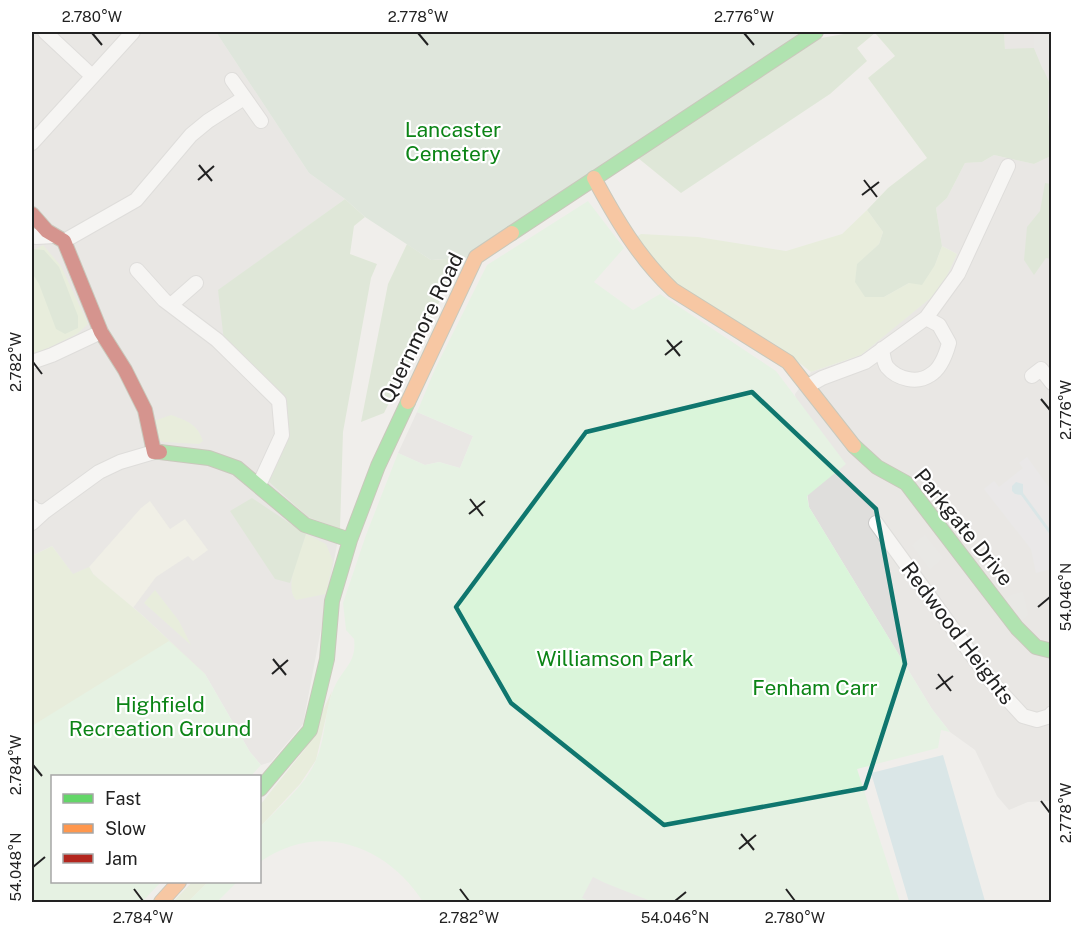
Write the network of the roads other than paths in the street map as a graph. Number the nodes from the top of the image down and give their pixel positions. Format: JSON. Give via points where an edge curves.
{"nodes":[{"id":1,"x":45,"y":32,"type":"edge"},
{"id":2,"x":133,"y":32,"type":"edge"},
{"id":3,"x":812,"y":32,"type":"edge"},
{"id":4,"x":91,"y":75,"type":"junction"},
{"id":5,"x":232,"y":80,"type":"dead end"},
{"id":6,"x":244,"y":98,"type":"junction"},
{"id":7,"x":261,"y":121,"type":"dead end"},
{"id":8,"x":32,"y":143,"type":"edge"},
{"id":9,"x":1008,"y":166,"type":"dead end"},
{"id":10,"x":594,"y":178,"type":"junction"},
{"id":11,"x":32,"y":214,"type":"edge"},
{"id":12,"x":32,"y":235,"type":"edge"},
{"id":13,"x":59,"y":238,"type":"junction"},
{"id":14,"x":137,"y":270,"type":"dead end"},
{"id":15,"x":196,"y":283,"type":"dead end"},
{"id":16,"x":171,"y":305,"type":"junction"},
{"id":17,"x":926,"y":318,"type":"junction"},
{"id":18,"x":101,"y":332,"type":"junction"},
{"id":19,"x":882,"y":349,"type":"junction"},
{"id":20,"x":32,"y":362,"type":"edge"},
{"id":21,"x":1032,"y":376,"type":"dead end"},
{"id":22,"x":1052,"y":383,"type":"edge"},
{"id":23,"x":808,"y":386,"type":"junction"},
{"id":24,"x":154,"y":452,"type":"junction"},
{"id":25,"x":259,"y":485,"type":"junction"},
{"id":26,"x":38,"y":510,"type":"edge"},
{"id":27,"x":32,"y":523,"type":"edge"},
{"id":28,"x":876,"y":523,"type":"dead end"},
{"id":29,"x":350,"y":540,"type":"junction"},
{"id":30,"x":1052,"y":651,"type":"edge"},
{"id":31,"x":1052,"y":713,"type":"edge"},
{"id":32,"x":261,"y":788,"type":"edge"},
{"id":33,"x":178,"y":883,"type":"edge"},
{"id":34,"x":161,"y":903,"type":"edge"}],
"edges":[{"from":1,"to":4,"type":"street"},
{"from":2,"to":4,"type":"street"},
{"from":3,"to":10,"type":"street","name":"Quernmore Road"},
{"from":4,"to":8,"type":"street"},
{"from":5,"to":6,"type":"street"},
{"from":6,"to":7,"type":"street"},
{"from":6,"to":13,"type":"street","via":[[191,135],[136,200]]},
{"from":9,"to":17,"type":"street","via":[[958,274]]},
{"from":10,"to":23,"type":"street","name":"Parkgate Drive","via":[[626,236],[663,281],[788,362]]},
{"from":10,"to":29,"type":"street","name":"Quernmore Road","via":[[476,257],[378,466]]},
{"from":11,"to":13,"type":"street"},
{"from":12,"to":13,"type":"street"},
{"from":13,"to":18,"type":"street"},
{"from":14,"to":16,"type":"street"},
{"from":15,"to":16,"type":"street"},
{"from":16,"to":25,"type":"street","via":[[217,340],[279,400],[282,435]]},
{"from":17,"to":19,"type":"street"},
{"from":17,"to":19,"type":"street","via":[[939,325],[949,343],[944,359],[931,375],[914,380],[899,377],[886,366]]},
{"from":18,"to":20,"type":"street"},
{"from":18,"to":24,"type":"street","via":[[145,410]]},
{"from":19,"to":23,"type":"street","via":[[865,362]]},
{"from":21,"to":22,"type":"street","via":[[1041,369]]},
{"from":23,"to":30,"type":"street","name":"Parkgate Drive","via":[[852,444],[877,467],[906,483],[1017,628],[1036,647]]},
{"from":24,"to":25,"type":"street","via":[[218,460],[237,468]]},
{"from":24,"to":26,"type":"street","via":[[99,472]]},
{"from":25,"to":29,"type":"street","via":[[305,525]]},
{"from":26,"to":27,"type":"street"},
{"from":28,"to":31,"type":"street","name":"Redwood Heights","via":[[990,680],[1023,716],[1037,720]]},
{"from":29,"to":32,"type":"street","name":"Quernmore Road","via":[[332,601],[327,659],[310,730]]},
{"from":33,"to":34,"type":"street"}]}
